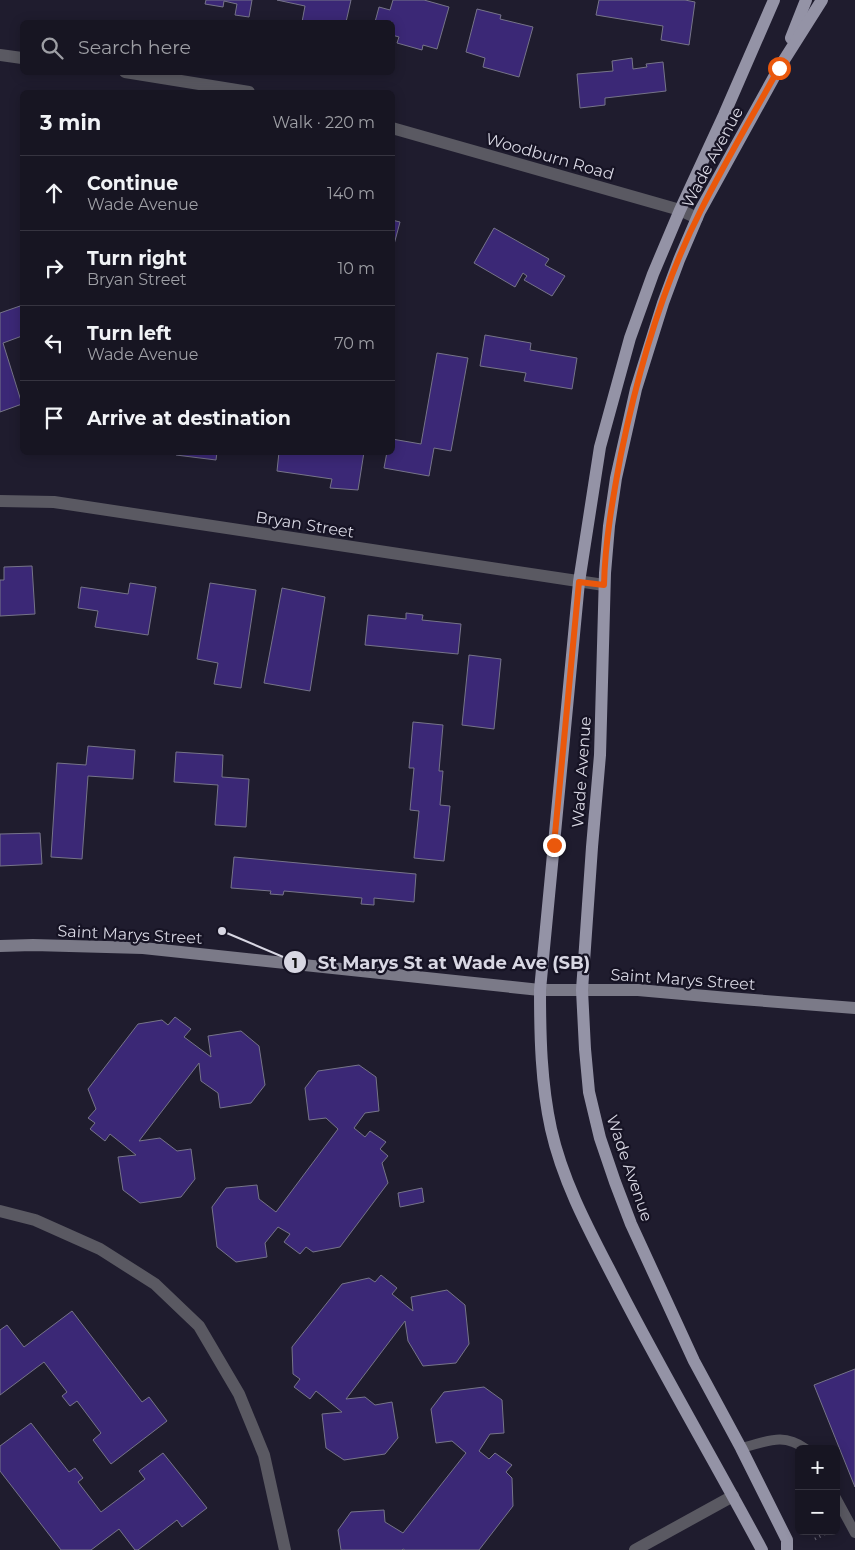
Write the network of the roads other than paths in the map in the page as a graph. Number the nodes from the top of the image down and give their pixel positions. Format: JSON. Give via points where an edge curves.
{"nodes":[{"id":1,"x":774,"y":0,"type":"edge"},
{"id":2,"x":806,"y":0,"type":"edge"},
{"id":3,"x":822,"y":0,"type":"edge"},
{"id":4,"x":0,"y":55,"type":"edge"},
{"id":5,"x":20,"y":58,"type":"edge"},
{"id":6,"x":779,"y":68,"type":"junction"},
{"id":7,"x":144,"y":75,"type":"edge"},
{"id":8,"x":237,"y":90,"type":"edge"},
{"id":9,"x":395,"y":129,"type":"edge"},
{"id":10,"x":680,"y":210,"type":"junction"},
{"id":11,"x":697,"y":218,"type":"junction"},
{"id":12,"x":0,"y":501,"type":"edge"},
{"id":13,"x":579,"y":582,"type":"junction"},
{"id":14,"x":604,"y":585,"type":"junction"},
{"id":15,"x":0,"y":946,"type":"edge"},
{"id":16,"x":540,"y":990,"type":"junction"},
{"id":17,"x":582,"y":990,"type":"junction"},
{"id":18,"x":855,"y":1008,"type":"edge"},
{"id":19,"x":0,"y":1211,"type":"edge"},
{"id":20,"x":801,"y":1445,"type":"edge"},
{"id":21,"x":741,"y":1448,"type":"junction"},
{"id":22,"x":733,"y":1496,"type":"junction"},
{"id":23,"x":840,"y":1505,"type":"edge"},
{"id":24,"x":855,"y":1533,"type":"edge"},
{"id":25,"x":285,"y":1550,"type":"edge"},
{"id":26,"x":635,"y":1550,"type":"edge"},
{"id":27,"x":762,"y":1550,"type":"edge"},
{"id":28,"x":787,"y":1550,"type":"edge"}],
"edges":[{"from":1,"to":10,"type":"main road","name":"Wade Avenue"},
{"from":2,"to":6,"type":"main road"},
{"from":3,"to":6,"type":"main road","name":"Wade Avenue"},
{"from":4,"to":5,"type":"street"},
{"from":6,"to":11,"type":"main road","name":"Wade Avenue"},
{"from":7,"to":8,"type":"street"},
{"from":9,"to":10,"type":"street","name":"Woodburn Road"},
{"from":10,"to":11,"type":"street","name":"Woodburn Road"},
{"from":10,"to":13,"type":"main road","name":"Wade Avenue","via":[[646,292],[616,386],[597,462]]},
{"from":11,"to":14,"type":"main road","name":"Wade Avenue","via":[[663,303],[636,389],[608,526]]},
{"from":12,"to":13,"type":"street","name":"Bryan Street","via":[[54,502]]},
{"from":13,"to":14,"type":"street","name":"Bryan Street"},
{"from":13,"to":16,"type":"main road","name":"Wade Avenue"},
{"from":14,"to":17,"type":"main road","name":"Wade Avenue","via":[[600,755]]},
{"from":15,"to":16,"type":"main road","name":"Saint Marys Street","via":[[143,948]]},
{"from":16,"to":17,"type":"main road","name":"Saint Marys Street"},
{"from":16,"to":22,"type":"main road","name":"Wade Avenue","via":[[544,1088],[566,1176],[584,1220],[626,1302]]},
{"from":17,"to":18,"type":"main road","name":"Saint Marys Street","via":[[638,990]]},
{"from":17,"to":21,"type":"main road","name":"Wade Avenue","via":[[588,1083],[600,1138],[631,1224],[694,1361]]},
{"from":19,"to":25,"type":"street","via":[[35,1220],[100,1249],[154,1284],[199,1326],[239,1394],[264,1455]]},
{"from":20,"to":21,"type":"lane","via":[[783,1438]]},
{"from":21,"to":28,"type":"main road","name":"Wade Avenue","via":[[787,1540]]},
{"from":22,"to":26,"type":"street"},
{"from":22,"to":27,"type":"main road","name":"Wade Avenue"},
{"from":23,"to":24,"type":"lane"}]}
